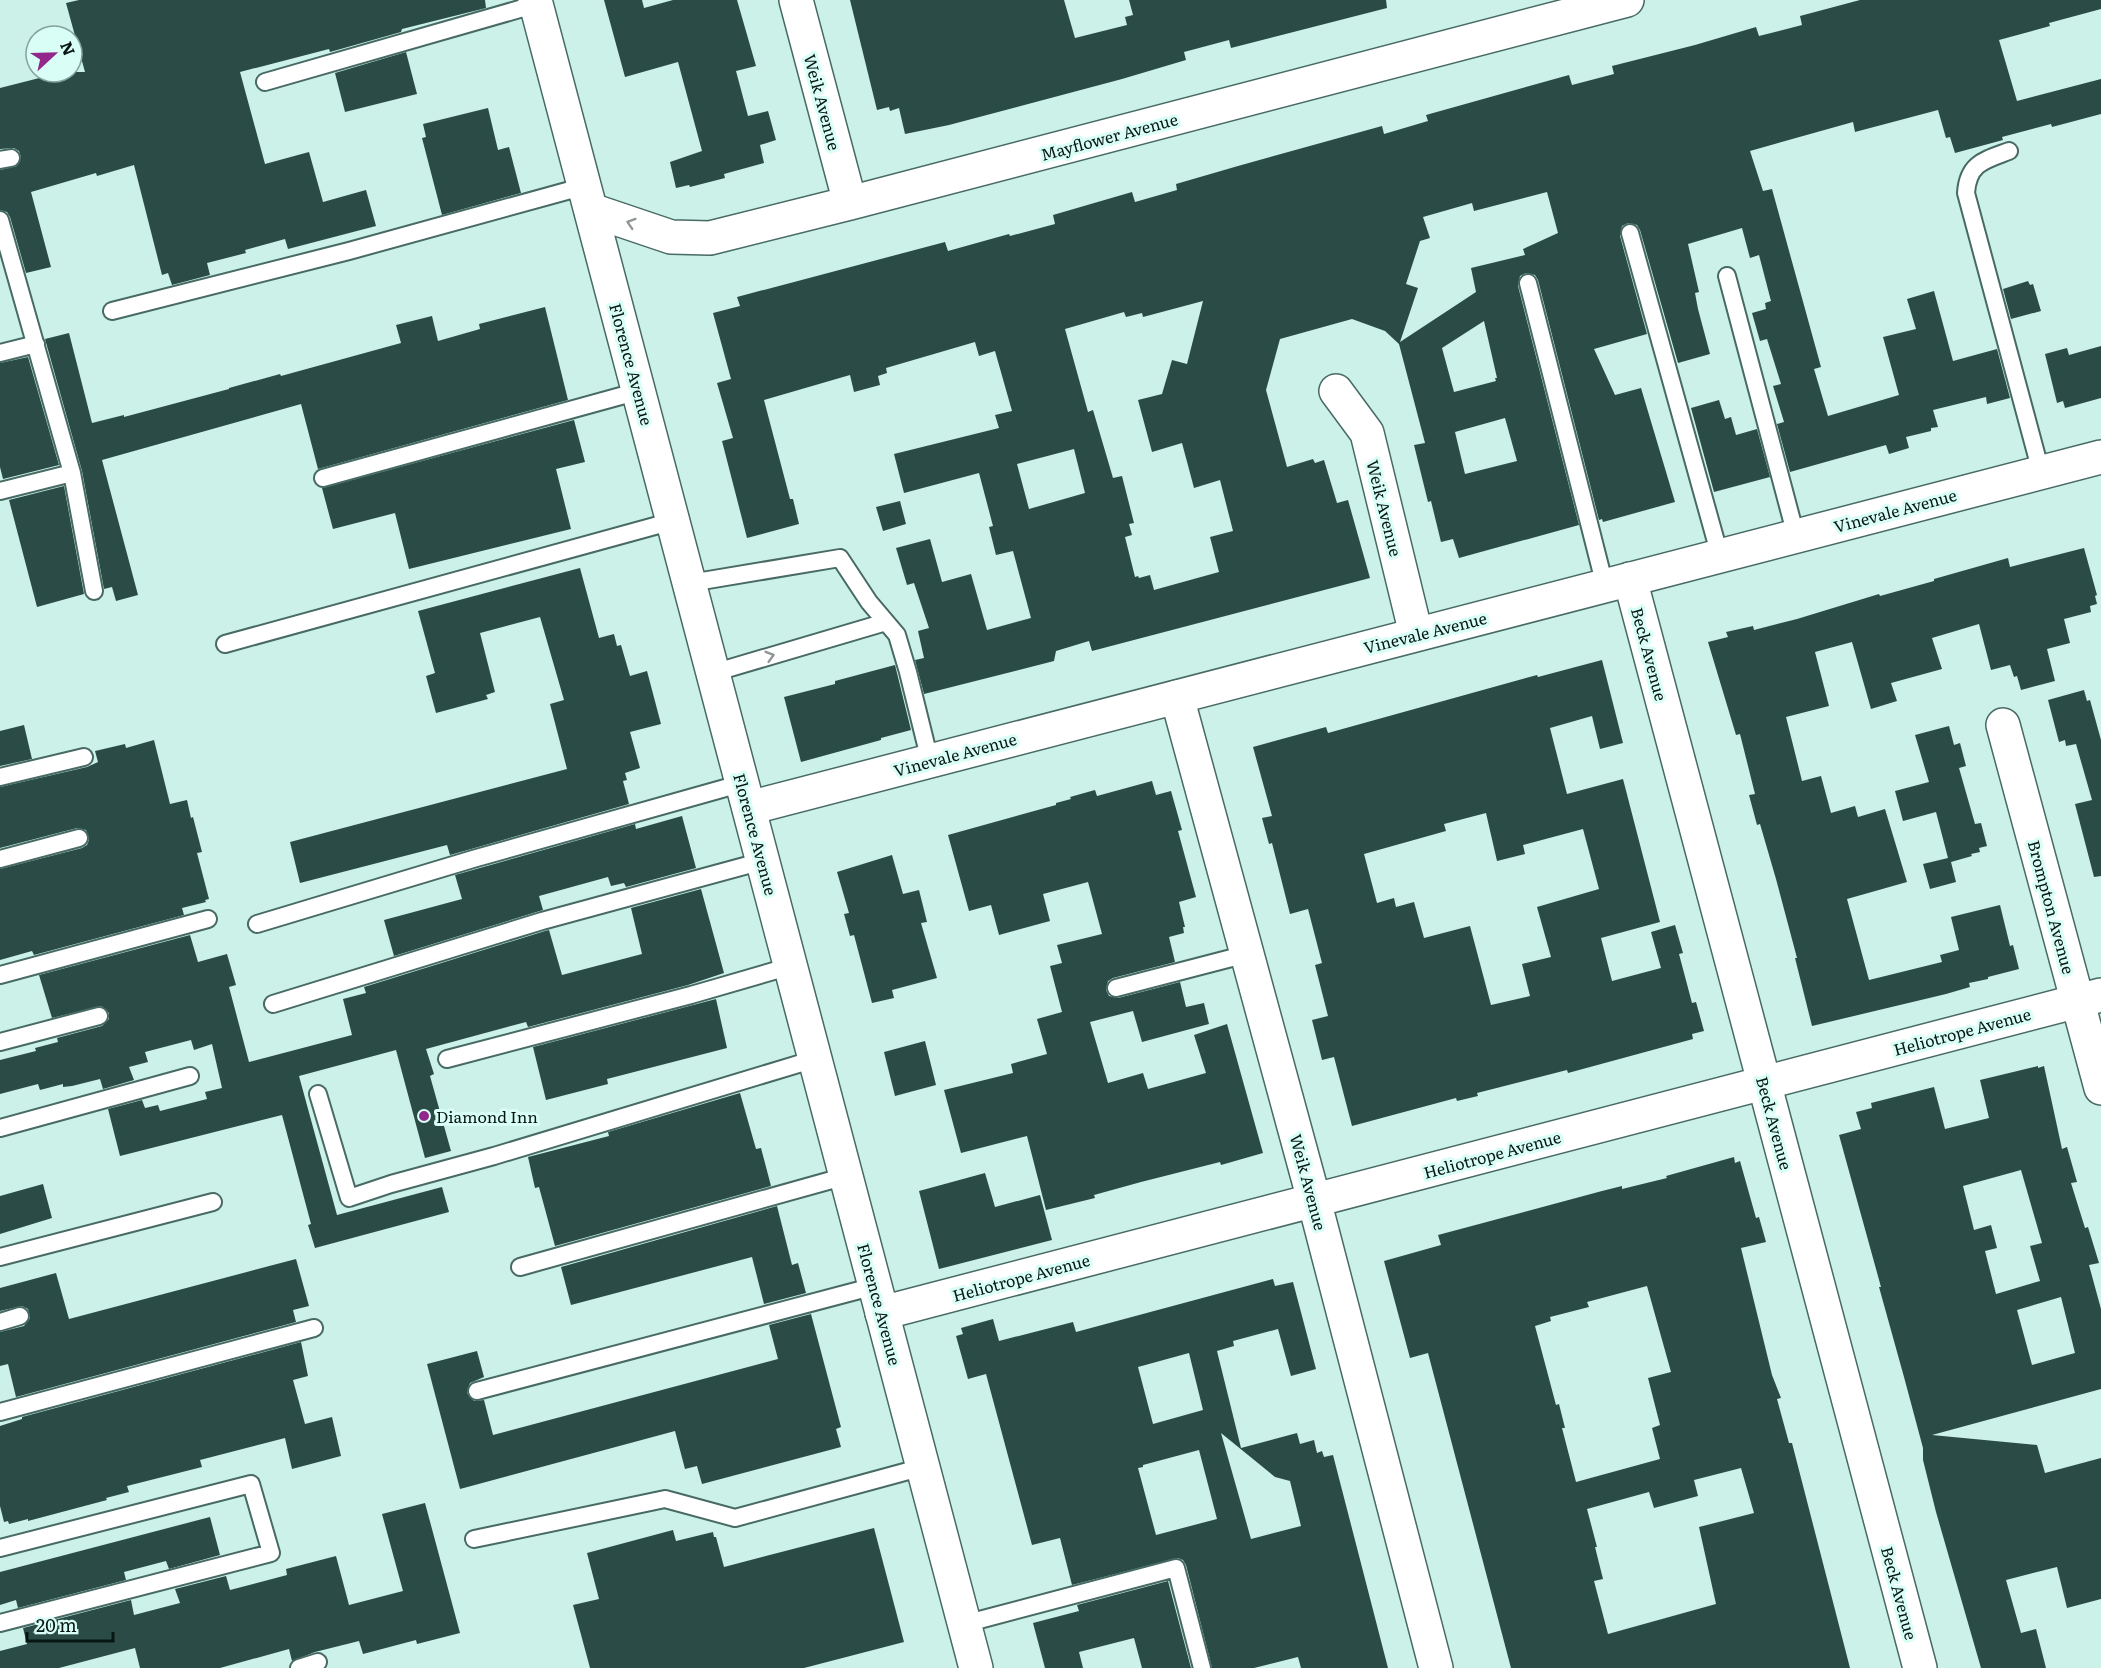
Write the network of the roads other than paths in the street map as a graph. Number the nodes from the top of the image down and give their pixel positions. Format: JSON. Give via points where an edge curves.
{"nodes":[{"id":1,"x":796,"y":0,"type":"edge"},
{"id":2,"x":1627,"y":0,"type":"edge"},
{"id":3,"x":536,"y":2,"type":"edge"},
{"id":4,"x":265,"y":82,"type":"dead end"},
{"id":5,"x":2009,"y":151,"type":"dead end"},
{"id":6,"x":588,"y":198,"type":"junction"},
{"id":7,"x":850,"y":203,"type":"junction"},
{"id":8,"x":0,"y":220,"type":"edge"},
{"id":9,"x":1630,"y":233,"type":"dead end"},
{"id":10,"x":1727,"y":276,"type":"dead end"},
{"id":11,"x":1528,"y":283,"type":"dead end"},
{"id":12,"x":112,"y":311,"type":"dead end"},
{"id":13,"x":36,"y":344,"type":"junction"},
{"id":14,"x":0,"y":353,"type":"edge"},
{"id":15,"x":639,"y":391,"type":"junction"},
{"id":16,"x":1336,"y":391,"type":"dead end"},
{"id":17,"x":2101,"y":457,"type":"edge"},
{"id":18,"x":2041,"y":472,"type":"junction"},
{"id":19,"x":72,"y":473,"type":"junction"},
{"id":20,"x":323,"y":478,"type":"dead end"},
{"id":21,"x":0,"y":491,"type":"edge"},
{"id":22,"x":674,"y":521,"type":"junction"},
{"id":23,"x":1796,"y":536,"type":"junction"},
{"id":24,"x":1720,"y":556,"type":"junction"},
{"id":25,"x":1617,"y":582,"type":"junction"},
{"id":26,"x":690,"y":583,"type":"junction"},
{"id":27,"x":94,"y":591,"type":"dead end"},
{"id":28,"x":886,"y":622,"type":"junction"},
{"id":29,"x":1416,"y":634,"type":"junction"},
{"id":30,"x":225,"y":644,"type":"dead end"},
{"id":31,"x":713,"y":673,"type":"junction"},
{"id":32,"x":1177,"y":696,"type":"junction"},
{"id":33,"x":2003,"y":725,"type":"dead end"},
{"id":34,"x":84,"y":757,"type":"dead end"},
{"id":35,"x":930,"y":761,"type":"junction"},
{"id":36,"x":0,"y":777,"type":"edge"},
{"id":37,"x":746,"y":795,"type":"junction"},
{"id":38,"x":80,"y":838,"type":"dead end"},
{"id":39,"x":0,"y":859,"type":"edge"},
{"id":40,"x":763,"y":861,"type":"junction"},
{"id":41,"x":208,"y":919,"type":"dead end"},
{"id":42,"x":257,"y":924,"type":"dead end"},
{"id":43,"x":1247,"y":954,"type":"junction"},
{"id":44,"x":791,"y":966,"type":"junction"},
{"id":45,"x":0,"y":975,"type":"edge"},
{"id":46,"x":1116,"y":988,"type":"dead end"},
{"id":47,"x":2089,"y":998,"type":"edge"},
{"id":48,"x":273,"y":1004,"type":"dead end"},
{"id":49,"x":99,"y":1016,"type":"dead end"},
{"id":50,"x":0,"y":1042,"type":"edge"},
{"id":51,"x":447,"y":1059,"type":"dead end"},
{"id":52,"x":815,"y":1059,"type":"junction"},
{"id":53,"x":190,"y":1076,"type":"dead end"},
{"id":54,"x":1764,"y":1083,"type":"junction"},
{"id":55,"x":2101,"y":1088,"type":"edge"},
{"id":56,"x":318,"y":1094,"type":"dead end"},
{"id":57,"x":0,"y":1128,"type":"edge"},
{"id":58,"x":846,"y":1176,"type":"junction"},
{"id":59,"x":1314,"y":1200,"type":"junction"},
{"id":60,"x":213,"y":1202,"type":"dead end"},
{"id":61,"x":0,"y":1257,"type":"edge"},
{"id":62,"x":520,"y":1267,"type":"dead end"},
{"id":63,"x":879,"y":1300,"type":"junction"},
{"id":64,"x":20,"y":1316,"type":"dead end"},
{"id":65,"x":0,"y":1322,"type":"edge"},
{"id":66,"x":314,"y":1328,"type":"dead end"},
{"id":67,"x":477,"y":1391,"type":"dead end"},
{"id":68,"x":0,"y":1412,"type":"edge"},
{"id":69,"x":923,"y":1467,"type":"junction"},
{"id":70,"x":474,"y":1539,"type":"dead end"},
{"id":71,"x":0,"y":1548,"type":"edge"},
{"id":72,"x":0,"y":1623,"type":"edge"},
{"id":73,"x":964,"y":1624,"type":"junction"},
{"id":74,"x":318,"y":1662,"type":"dead end"},
{"id":75,"x":299,"y":1668,"type":"edge"},
{"id":76,"x":976,"y":1668,"type":"edge"},
{"id":77,"x":1202,"y":1668,"type":"edge"},
{"id":78,"x":1436,"y":1668,"type":"edge"},
{"id":79,"x":1920,"y":1668,"type":"edge"}],
"edges":[{"from":1,"to":7,"type":"street","name":"Weik Avenue"},
{"from":2,"to":7,"type":"street","name":"Mayflower Avenue"},
{"from":3,"to":4,"type":"lane"},
{"from":3,"to":6,"type":"street","name":"Florence Avenue"},
{"from":5,"to":18,"type":"lane","via":[[1978,164],[1972,170],[1966,193]]},
{"from":7,"to":6,"type":"street","name":"Mayflower Avenue","one_way":true,"via":[[710,238],[671,237]]},
{"from":6,"to":12,"type":"lane","via":[[349,251]]},
{"from":6,"to":15,"type":"street","name":"Florence Avenue"},
{"from":8,"to":13,"type":"lane"},
{"from":9,"to":24,"type":"lane"},
{"from":10,"to":23,"type":"lane"},
{"from":11,"to":25,"type":"lane"},
{"from":13,"to":14,"type":"lane"},
{"from":13,"to":19,"type":"lane"},
{"from":15,"to":20,"type":"lane"},
{"from":15,"to":22,"type":"street","name":"Florence Avenue"},
{"from":16,"to":29,"type":"street","name":"Weik Avenue","via":[[1367,433]]},
{"from":17,"to":18,"type":"street","name":"Vinevale Avenue"},
{"from":18,"to":23,"type":"street","name":"Vinevale Avenue"},
{"from":19,"to":21,"type":"lane"},
{"from":19,"to":27,"type":"lane"},
{"from":22,"to":26,"type":"street","name":"Florence Avenue"},
{"from":22,"to":30,"type":"lane"},
{"from":23,"to":24,"type":"street","name":"Vinevale Avenue"},
{"from":24,"to":25,"type":"street","name":"Vinevale Avenue"},
{"from":25,"to":29,"type":"street","name":"Vinevale Avenue"},
{"from":25,"to":54,"type":"street","name":"Beck Avenue"},
{"from":26,"to":28,"type":"lane","via":[[840,558]]},
{"from":26,"to":31,"type":"street","name":"Florence Avenue"},
{"from":31,"to":28,"type":"lane","one_way":true},
{"from":28,"to":35,"type":"lane","via":[[897,635]]},
{"from":29,"to":32,"type":"street","name":"Vinevale Avenue"},
{"from":31,"to":37,"type":"street","name":"Florence Avenue"},
{"from":32,"to":35,"type":"street","name":"Vinevale Avenue"},
{"from":32,"to":43,"type":"street","name":"Weik Avenue"},
{"from":33,"to":47,"type":"street","name":"Brompton Avenue"},
{"from":34,"to":36,"type":"lane"},
{"from":35,"to":37,"type":"street","name":"Vinevale Avenue"},
{"from":37,"to":40,"type":"street","name":"Florence Avenue"},
{"from":37,"to":42,"type":"lane","via":[[473,859]]},
{"from":38,"to":39,"type":"lane"},
{"from":40,"to":44,"type":"street","name":"Florence Avenue"},
{"from":40,"to":48,"type":"lane","via":[[542,921]]},
{"from":41,"to":45,"type":"lane"},
{"from":43,"to":46,"type":"lane"},
{"from":43,"to":59,"type":"street","name":"Weik Avenue"},
{"from":44,"to":51,"type":"lane"},
{"from":44,"to":52,"type":"street","name":"Florence Avenue"},
{"from":47,"to":54,"type":"street","name":"Heliotrope Avenue"},
{"from":47,"to":55,"type":"street","name":"Brompton Avenue"},
{"from":49,"to":50,"type":"lane"},
{"from":52,"to":56,"type":"lane","via":[[349,1198]]},
{"from":52,"to":58,"type":"street","name":"Florence Avenue"},
{"from":53,"to":57,"type":"lane"},
{"from":54,"to":59,"type":"street","name":"Heliotrope Avenue"},
{"from":54,"to":79,"type":"street","name":"Beck Avenue"},
{"from":58,"to":62,"type":"lane"},
{"from":58,"to":63,"type":"street","name":"Florence Avenue"},
{"from":59,"to":63,"type":"street","name":"Heliotrope Avenue"},
{"from":59,"to":78,"type":"street","name":"Weik Avenue"},
{"from":60,"to":61,"type":"lane"},
{"from":63,"to":67,"type":"lane"},
{"from":63,"to":69,"type":"street","name":"Florence Avenue"},
{"from":64,"to":65,"type":"lane"},
{"from":66,"to":68,"type":"lane"},
{"from":69,"to":70,"type":"lane","via":[[735,1518],[665,1499]]},
{"from":69,"to":73,"type":"street","name":"Florence Avenue"},
{"from":71,"to":72,"type":"lane","via":[[251,1484],[271,1553]]},
{"from":73,"to":76,"type":"street","name":"Florence Avenue"},
{"from":73,"to":77,"type":"lane","via":[[1176,1568]]},
{"from":74,"to":75,"type":"lane"}]}
